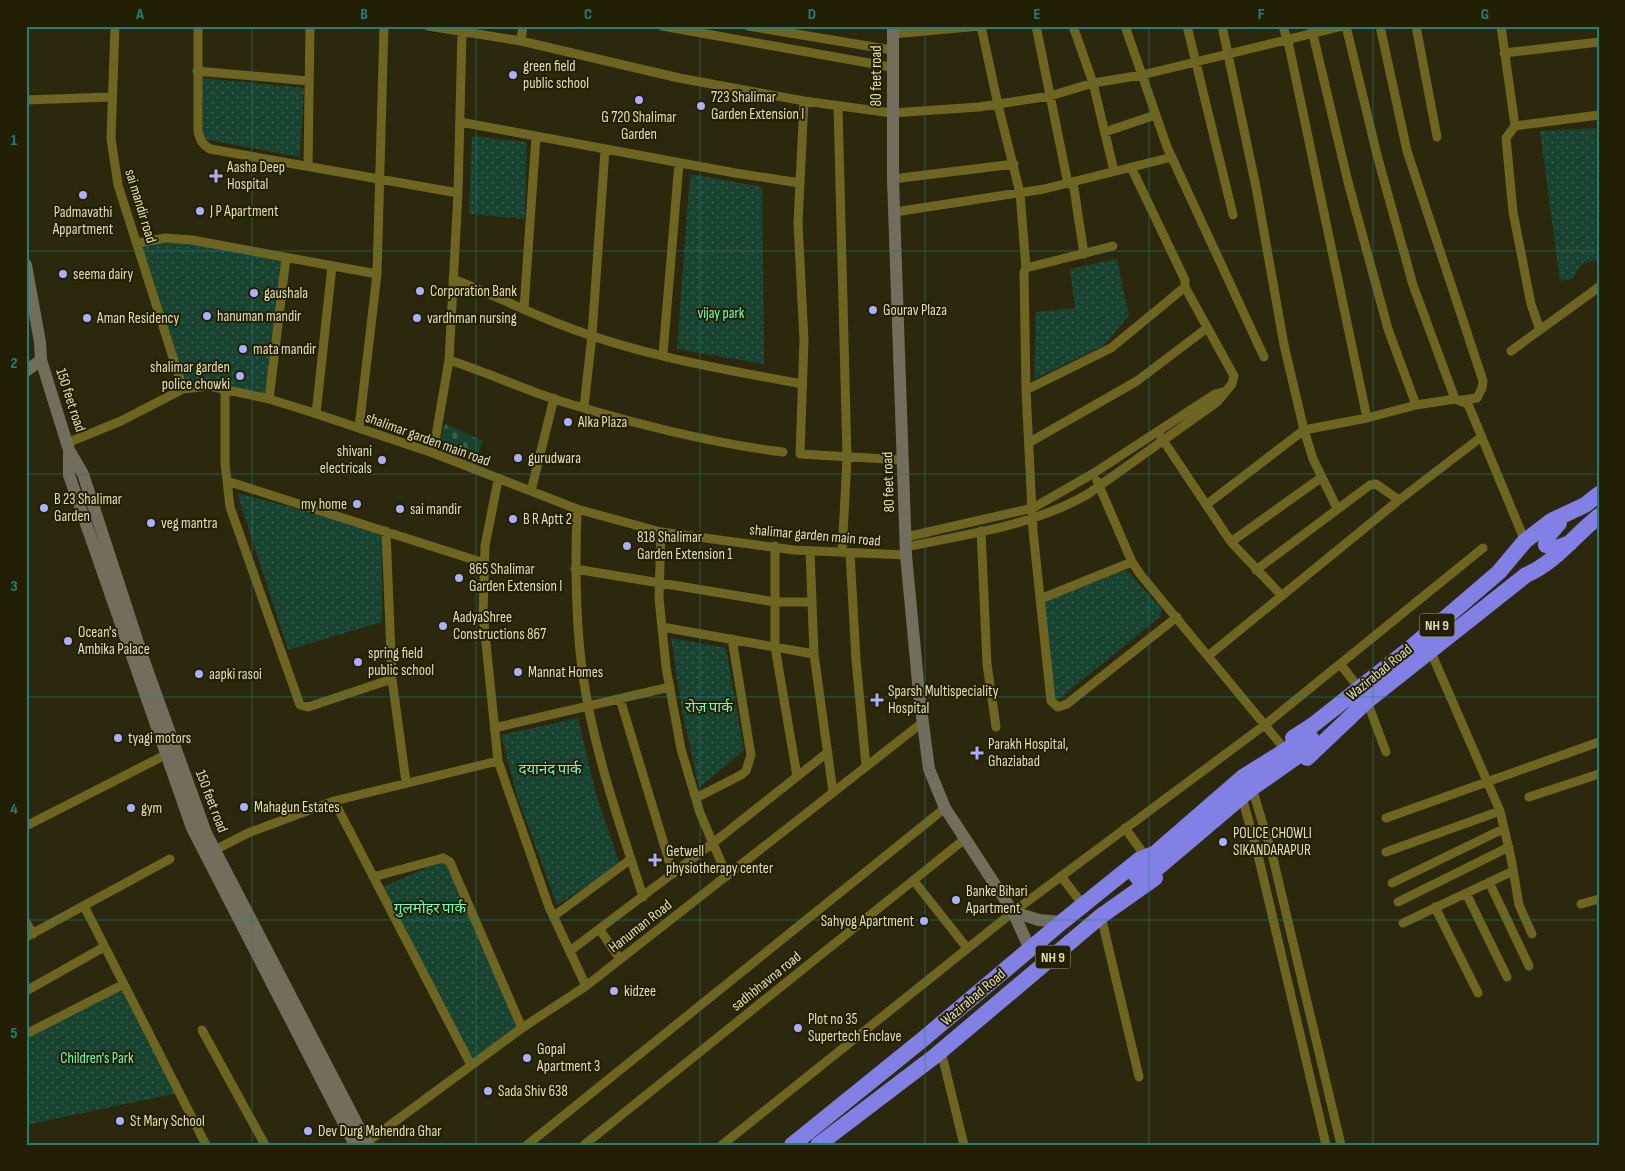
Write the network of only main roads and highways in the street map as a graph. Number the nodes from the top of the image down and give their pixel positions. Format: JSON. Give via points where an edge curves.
{"nodes":[{"id":1,"x":1599,"y":494,"type":"edge"},
{"id":2,"x":1566,"y":515,"type":"junction"},
{"id":3,"x":1599,"y":516,"type":"edge"},
{"id":4,"x":1570,"y":542,"type":"junction"},
{"id":5,"x":1363,"y":695,"type":"junction"},
{"id":6,"x":1278,"y":758,"type":"junction"},
{"id":7,"x":1157,"y":856,"type":"junction"},
{"id":8,"x":834,"y":1139,"type":"edge"},
{"id":9,"x":792,"y":1145,"type":"edge"},
{"id":10,"x":818,"y":1145,"type":"edge"}],
"edges":[{"from":1,"to":2,"type":"highway","name":"Wazirabad Road","number":"NH 9"},
{"from":2,"to":4,"type":"highway","via":[[1545,542],[1549,547],[1557,548]]},
{"from":2,"to":5,"type":"highway","name":"Wazirabad Road","number":"NH 9","via":[[1551,521],[1525,541],[1499,572]]},
{"from":3,"to":4,"type":"highway","name":"Wazirabad Road","number":"NH 9"},
{"from":4,"to":5,"type":"highway","name":"Wazirabad Road","number":"NH 9","via":[[1552,561],[1526,575],[1430,650]]},
{"from":5,"to":6,"type":"highway","name":"Wazirabad Road","number":"NH 9"},
{"from":5,"to":6,"type":"highway","name":"Wazirabad Road","number":"NH 9","via":[[1313,754],[1290,767]]},
{"from":6,"to":7,"type":"highway","name":"Wazirabad Road","number":"NH 9","via":[[1247,792]]},
{"from":6,"to":7,"type":"highway","name":"Wazirabad Road","number":"NH 9","via":[[1235,782]]},
{"from":7,"to":8,"type":"highway","name":"Wazirabad Road","number":"NH 9","via":[[1160,873],[1101,916]]},
{"from":7,"to":9,"type":"highway","name":"Wazirabad Road","number":"NH 9","via":[[1139,860]]},
{"from":8,"to":10,"type":"highway","name":"Wazirabad Road"}]}
